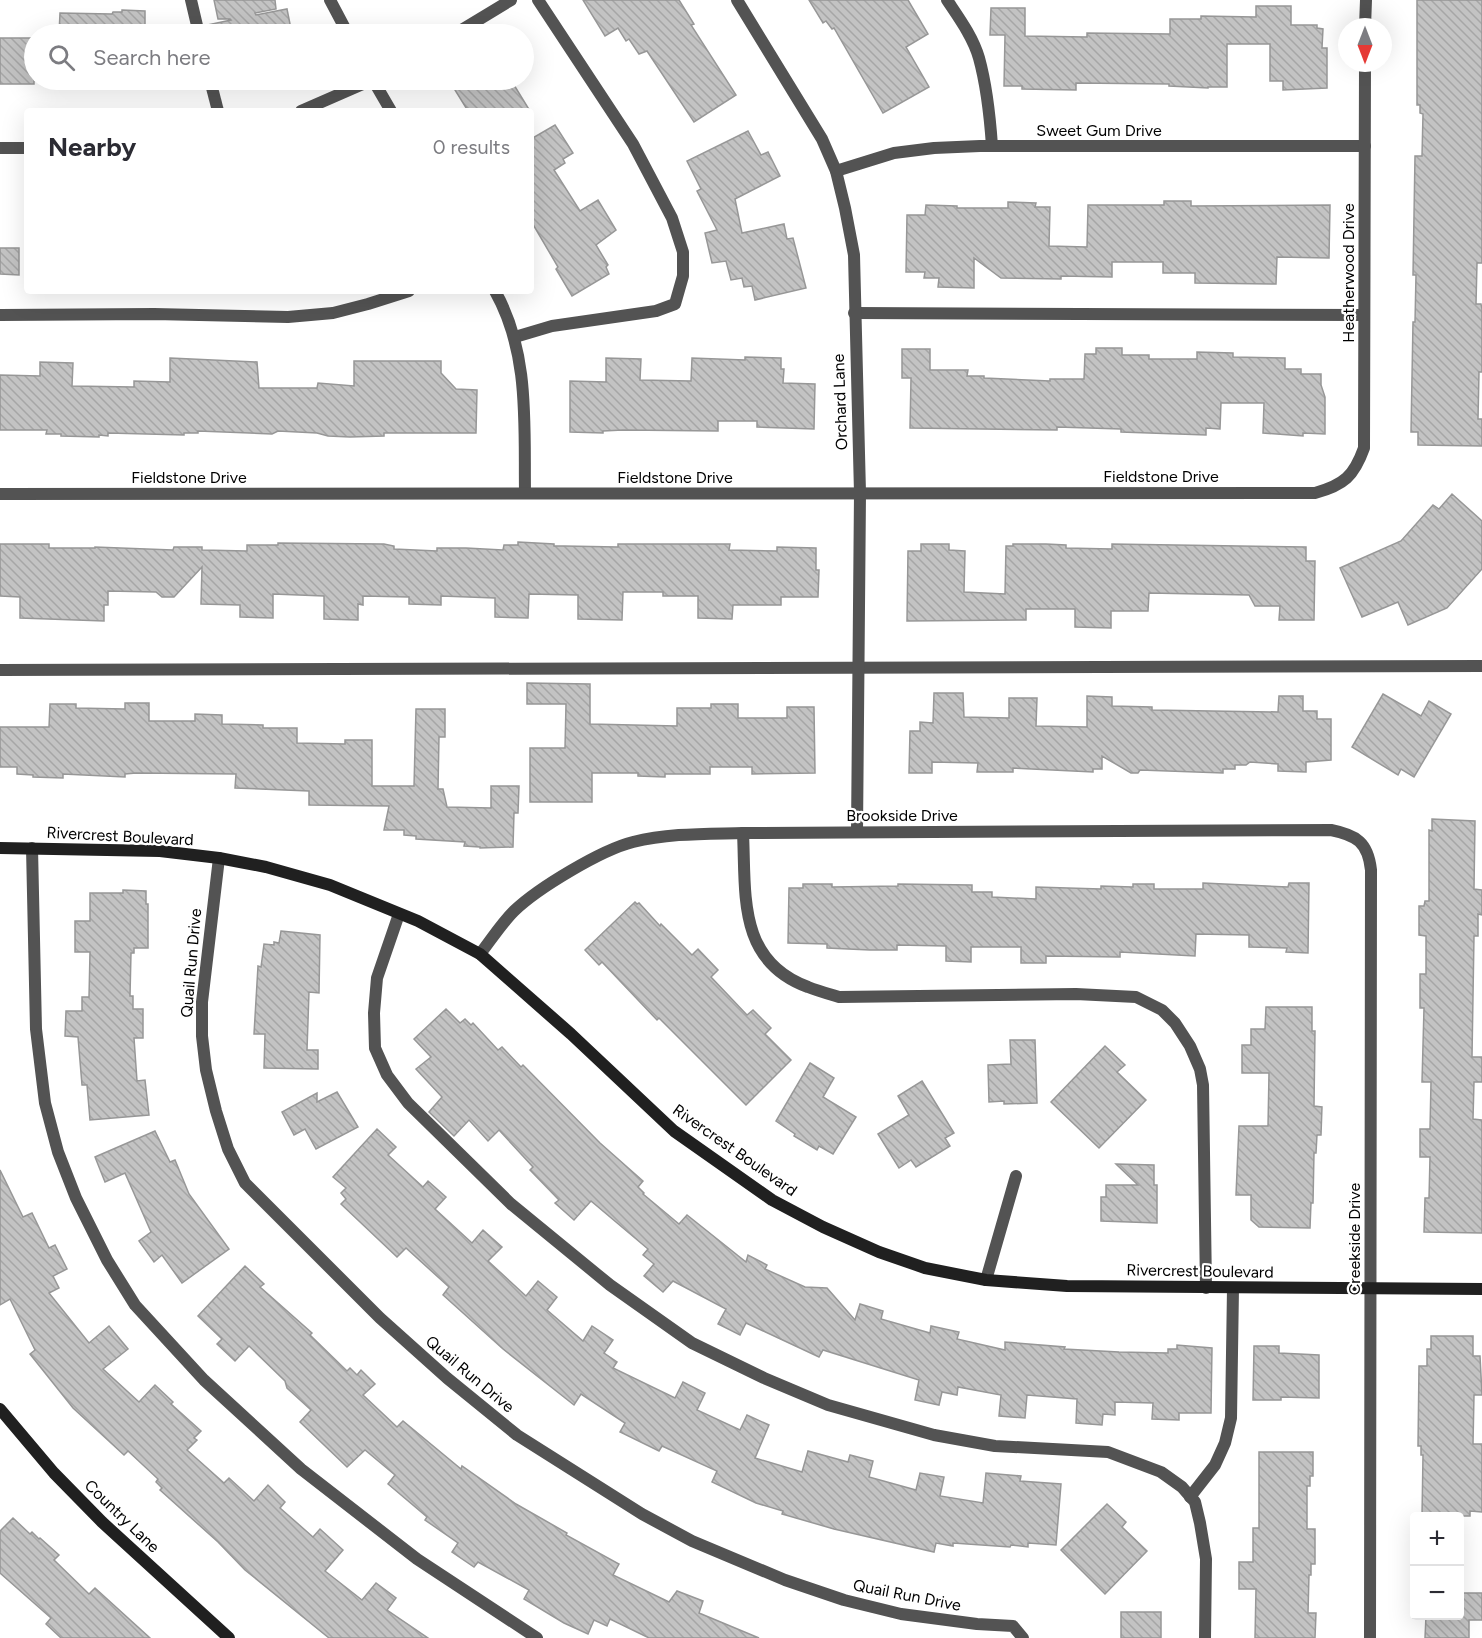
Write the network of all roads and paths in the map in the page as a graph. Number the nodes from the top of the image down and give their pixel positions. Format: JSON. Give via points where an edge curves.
{"nodes":[{"id":1,"x":191,"y":0,"type":"edge"},
{"id":2,"x":330,"y":0,"type":"edge"},
{"id":3,"x":511,"y":0,"type":"edge"},
{"id":4,"x":538,"y":0,"type":"edge"},
{"id":5,"x":738,"y":0,"type":"edge"},
{"id":6,"x":947,"y":0,"type":"edge"},
{"id":7,"x":1366,"y":0,"type":"edge"},
{"id":8,"x":1365,"y":18,"type":"edge"},
{"id":9,"x":197,"y":24,"type":"edge"},
{"id":10,"x":343,"y":24,"type":"edge"},
{"id":11,"x":471,"y":24,"type":"edge"},
{"id":12,"x":1365,"y":72,"type":"edge"},
{"id":13,"x":213,"y":90,"type":"edge"},
{"id":14,"x":351,"y":90,"type":"edge"},
{"id":15,"x":378,"y":90,"type":"edge"},
{"id":16,"x":217,"y":108,"type":"edge"},
{"id":17,"x":310,"y":108,"type":"edge"},
{"id":18,"x":389,"y":108,"type":"edge"},
{"id":19,"x":992,"y":146,"type":"junction"},
{"id":20,"x":1365,"y":146,"type":"junction"},
{"id":21,"x":0,"y":148,"type":"edge"},
{"id":22,"x":24,"y":148,"type":"edge"},
{"id":23,"x":836,"y":171,"type":"junction"},
{"id":24,"x":400,"y":294,"type":"edge"},
{"id":25,"x":496,"y":294,"type":"edge"},
{"id":26,"x":854,"y":313,"type":"junction"},
{"id":27,"x":0,"y":315,"type":"edge"},
{"id":28,"x":1364,"y":315,"type":"junction"},
{"id":29,"x":515,"y":337,"type":"junction"},
{"id":30,"x":1347,"y":479,"type":"joint"},
{"id":31,"x":860,"y":493,"type":"junction"},
{"id":32,"x":0,"y":494,"type":"edge"},
{"id":33,"x":525,"y":494,"type":"junction"},
{"id":34,"x":1482,"y":666,"type":"edge"},
{"id":35,"x":859,"y":668,"type":"junction"},
{"id":36,"x":0,"y":670,"type":"edge"},
{"id":37,"x":857,"y":832,"type":"junction"},
{"id":38,"x":743,"y":833,"type":"junction"},
{"id":39,"x":1362,"y":843,"type":"joint"},
{"id":40,"x":0,"y":848,"type":"edge"},
{"id":41,"x":32,"y":848,"type":"junction"},
{"id":42,"x":219,"y":858,"type":"junction"},
{"id":43,"x":399,"y":914,"type":"junction"},
{"id":44,"x":480,"y":954,"type":"junction"},
{"id":45,"x":1016,"y":1176,"type":"dead end"},
{"id":46,"x":986,"y":1280,"type":"junction"},
{"id":47,"x":1206,"y":1288,"type":"junction"},
{"id":48,"x":1233,"y":1288,"type":"junction"},
{"id":49,"x":1371,"y":1288,"type":"junction"},
{"id":50,"x":1482,"y":1289,"type":"edge"},
{"id":51,"x":0,"y":1409,"type":"edge"},
{"id":52,"x":1190,"y":1497,"type":"junction"},
{"id":53,"x":229,"y":1638,"type":"edge"},
{"id":54,"x":537,"y":1638,"type":"edge"},
{"id":55,"x":1023,"y":1638,"type":"edge"},
{"id":56,"x":1205,"y":1638,"type":"edge"},
{"id":57,"x":1370,"y":1638,"type":"edge"}],
"edges":[{"from":1,"to":9,"type":"street"},
{"from":2,"to":10,"type":"street"},
{"from":3,"to":11,"type":"street"},
{"from":4,"to":29,"type":"street","via":[[633,144],[672,218],[683,252],[683,276],[675,304],[656,311],[552,326]]},
{"from":5,"to":23,"type":"street","name":"Orchard Lane","via":[[822,139]]},
{"from":6,"to":19,"type":"street","via":[[978,56],[989,106]]},
{"from":7,"to":8,"type":"street"},
{"from":12,"to":20,"type":"street","name":"Heatherwood Drive"},
{"from":13,"to":16,"type":"street"},
{"from":14,"to":17,"type":"street"},
{"from":15,"to":18,"type":"street"},
{"from":19,"to":20,"type":"street","name":"Sweet Gum Drive"},
{"from":19,"to":23,"type":"street","name":"Sweet Gum Drive","via":[[894,153]]},
{"from":20,"to":28,"type":"street","name":"Heatherwood Drive"},
{"from":21,"to":22,"type":"street"},
{"from":23,"to":26,"type":"street","name":"Orchard Lane","via":[[854,255]]},
{"from":24,"to":27,"type":"street","via":[[333,313],[288,317]]},
{"from":25,"to":29,"type":"street"},
{"from":26,"to":28,"type":"street"},
{"from":26,"to":31,"type":"street","name":"Orchard Lane"},
{"from":28,"to":30,"type":"street","name":"Heatherwood Drive","via":[[1364,448]]},
{"from":29,"to":33,"type":"street","via":[[522,366]]},
{"from":30,"to":31,"type":"street","name":"Fieldstone Drive","via":[[1315,493]]},
{"from":31,"to":33,"type":"street","name":"Fieldstone Drive"},
{"from":31,"to":35,"type":"street","name":"Orchard Lane"},
{"from":32,"to":33,"type":"street","name":"Fieldstone Drive"},
{"from":34,"to":35,"type":"street"},
{"from":35,"to":36,"type":"street"},
{"from":35,"to":37,"type":"street","name":"Orchard Lane"},
{"from":37,"to":38,"type":"street","name":"Brookside Drive"},
{"from":37,"to":39,"type":"street","name":"Brookside Drive","via":[[1331,830],[1349,834]]},
{"from":38,"to":44,"type":"street","name":"Brookside Drive","via":[[690,834],[631,842],[587,862],[514,911]]},
{"from":38,"to":47,"type":"street","via":[[747,918],[753,937],[771,963],[806,987],[839,997],[1076,994],[1136,997],[1162,1010],[1190,1046],[1203,1085]]},
{"from":39,"to":49,"type":"street","name":"Creekside Drive","via":[[1371,870]]},
{"from":40,"to":41,"type":"street","name":"Rivercrest Boulevard"},
{"from":41,"to":42,"type":"street","name":"Rivercrest Boulevard","via":[[160,851]]},
{"from":41,"to":54,"type":"street","via":[[36,1029],[45,1103],[76,1198],[135,1305],[204,1380],[301,1469],[417,1559]]},
{"from":42,"to":43,"type":"street","name":"Rivercrest Boulevard","via":[[330,885]]},
{"from":42,"to":55,"type":"street","name":"Quail Run Drive","via":[[202,1002],[202,1036],[213,1101],[228,1149],[244,1183],[372,1310],[517,1435],[692,1541],[784,1580],[844,1600],[901,1614],[1013,1626]]},
{"from":43,"to":44,"type":"street","name":"Rivercrest Boulevard"},
{"from":43,"to":52,"type":"street","via":[[377,978],[374,1013],[375,1048],[387,1075],[408,1103],[512,1204],[610,1285],[692,1343],[828,1405],[934,1435],[995,1446],[1108,1452],[1161,1472]]},
{"from":44,"to":46,"type":"street","name":"Rivercrest Boulevard","via":[[674,1131],[772,1200],[879,1252],[925,1268]]},
{"from":45,"to":46,"type":"street"},
{"from":46,"to":47,"type":"street","name":"Rivercrest Boulevard","via":[[1067,1286]]},
{"from":47,"to":48,"type":"street","name":"Rivercrest Boulevard"},
{"from":48,"to":49,"type":"street","name":"Rivercrest Boulevard"},
{"from":48,"to":52,"type":"street","via":[[1231,1419],[1215,1465]]},
{"from":49,"to":50,"type":"street","name":"Rivercrest Boulevard"},
{"from":49,"to":57,"type":"street","name":"Creekside Drive"},
{"from":51,"to":53,"type":"street","name":"Country Lane","via":[[102,1522]]},
{"from":52,"to":56,"type":"street","via":[[1195,1502],[1206,1558]]}]}
